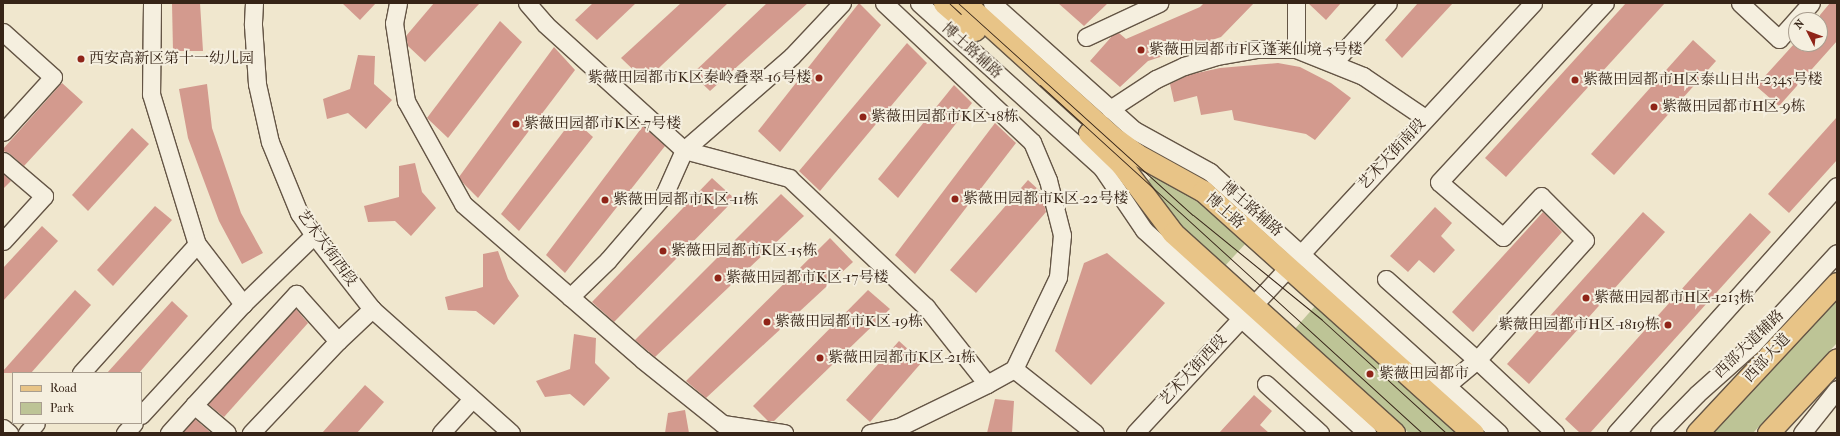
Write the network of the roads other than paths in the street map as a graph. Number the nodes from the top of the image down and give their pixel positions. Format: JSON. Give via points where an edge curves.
{"nodes":[{"id":1,"x":152,"y":3,"type":"edge"},
{"id":2,"x":254,"y":3,"type":"edge"},
{"id":3,"x":398,"y":3,"type":"edge"},
{"id":4,"x":527,"y":3,"type":"edge"},
{"id":5,"x":842,"y":3,"type":"edge"},
{"id":6,"x":884,"y":3,"type":"edge"},
{"id":7,"x":966,"y":3,"type":"edge"},
{"id":8,"x":992,"y":3,"type":"edge"},
{"id":9,"x":1159,"y":3,"type":"edge"},
{"id":10,"x":1296,"y":3,"type":"edge"},
{"id":11,"x":1388,"y":3,"type":"edge"},
{"id":12,"x":1533,"y":3,"type":"edge"},
{"id":13,"x":1605,"y":3,"type":"edge"},
{"id":14,"x":1740,"y":3,"type":"edge"},
{"id":15,"x":1811,"y":3,"type":"edge"},
{"id":16,"x":930,"y":5,"type":"edge"},
{"id":17,"x":3,"y":32,"type":"edge"},
{"id":18,"x":1086,"y":37,"type":"dead end"},
{"id":19,"x":1296,"y":49,"type":"junction"},
{"id":20,"x":1333,"y":63,"type":"junction"},
{"id":21,"x":1110,"y":108,"type":"junction"},
{"id":22,"x":1425,"y":118,"type":"junction"},
{"id":23,"x":3,"y":132,"type":"edge"},
{"id":24,"x":684,"y":150,"type":"junction"},
{"id":25,"x":3,"y":161,"type":"edge"},
{"id":26,"x":1837,"y":186,"type":"edge"},
{"id":27,"x":314,"y":235,"type":"junction"},
{"id":28,"x":3,"y":241,"type":"edge"},
{"id":29,"x":197,"y":244,"type":"junction"},
{"id":30,"x":1837,"y":253,"type":"edge"},
{"id":31,"x":1294,"y":259,"type":"junction"},
{"id":32,"x":1386,"y":279,"type":"dead end"},
{"id":33,"x":1837,"y":283,"type":"edge"},
{"id":34,"x":570,"y":297,"type":"junction"},
{"id":35,"x":243,"y":304,"type":"junction"},
{"id":36,"x":372,"y":309,"type":"junction"},
{"id":37,"x":1246,"y":312,"type":"junction"},
{"id":38,"x":338,"y":341,"type":"junction"},
{"id":39,"x":1837,"y":359,"type":"edge"},
{"id":40,"x":1477,"y":360,"type":"junction"},
{"id":41,"x":1014,"y":369,"type":"junction"},
{"id":42,"x":82,"y":372,"type":"edge"},
{"id":43,"x":987,"y":384,"type":"junction"},
{"id":44,"x":1266,"y":384,"type":"dead end"},
{"id":45,"x":1447,"y":385,"type":"junction"},
{"id":46,"x":1837,"y":389,"type":"edge"},
{"id":47,"x":472,"y":399,"type":"junction"},
{"id":48,"x":194,"y":406,"type":"junction"},
{"id":49,"x":142,"y":414,"type":"edge"},
{"id":50,"x":35,"y":424,"type":"edge"},
{"id":51,"x":133,"y":424,"type":"edge"},
{"id":52,"x":3,"y":428,"type":"edge"},
{"id":53,"x":9,"y":433,"type":"edge"},
{"id":54,"x":27,"y":433,"type":"edge"},
{"id":55,"x":125,"y":433,"type":"edge"},
{"id":56,"x":168,"y":433,"type":"edge"},
{"id":57,"x":227,"y":433,"type":"edge"},
{"id":58,"x":251,"y":433,"type":"edge"},
{"id":59,"x":441,"y":433,"type":"edge"},
{"id":60,"x":511,"y":433,"type":"edge"},
{"id":61,"x":784,"y":433,"type":"edge"},
{"id":62,"x":870,"y":433,"type":"edge"},
{"id":63,"x":1095,"y":433,"type":"edge"},
{"id":64,"x":1135,"y":433,"type":"edge"},
{"id":65,"x":1320,"y":433,"type":"edge"},
{"id":66,"x":1366,"y":433,"type":"edge"},
{"id":67,"x":1394,"y":433,"type":"edge"},
{"id":68,"x":1473,"y":433,"type":"edge"},
{"id":69,"x":1499,"y":433,"type":"edge"},
{"id":70,"x":1555,"y":433,"type":"edge"},
{"id":71,"x":1616,"y":433,"type":"edge"},
{"id":72,"x":1659,"y":433,"type":"edge"},
{"id":73,"x":1697,"y":433,"type":"edge"},
{"id":74,"x":1768,"y":433,"type":"edge"},
{"id":75,"x":1802,"y":433,"type":"edge"}],
"edges":[{"from":1,"to":29,"type":"street","via":[[151,94]]},
{"from":2,"to":27,"type":"street","name":"艺术大街西段","via":[[256,78],[270,142],[299,213]]},
{"from":3,"to":34,"type":"street","via":[[394,23],[406,100],[463,204]]},
{"from":4,"to":24,"type":"street","via":[[545,24]]},
{"from":5,"to":24,"type":"street","via":[[792,56]]},
{"from":6,"to":41,"type":"street","via":[[1032,142],[1048,180],[1062,235],[1058,277]]},
{"from":7,"to":31,"type":"main road","name":"博士路","via":[[1113,137],[1136,154],[1203,191]]},
{"from":8,"to":21,"type":"street","name":"博士路辅路"},
{"from":9,"to":18,"type":"street"},
{"from":10,"to":19,"type":"street"},
{"from":11,"to":20,"type":"street"},
{"from":12,"to":22,"type":"street","name":"艺术大街南段"},
{"from":13,"to":40,"type":"street","via":[[1439,182],[1503,237],[1541,196],[1585,240]]},
{"from":14,"to":15,"type":"street","via":[[1778,39]]},
{"from":16,"to":37,"type":"main road","via":[[1099,141],[1121,164],[1173,233]]},
{"from":17,"to":23,"type":"street","via":[[53,78]]},
{"from":19,"to":20,"type":"street"},
{"from":19,"to":21,"type":"street","via":[[1257,49],[1184,66],[1156,79]]},
{"from":20,"to":22,"type":"street","via":[[1363,76]]},
{"from":21,"to":31,"type":"street","name":"博士路辅路","via":[[1134,130],[1210,172]]},
{"from":22,"to":31,"type":"street","name":"艺术大街南段"},
{"from":24,"to":34,"type":"street","via":[[664,195],[608,260]]},
{"from":24,"to":43,"type":"street","via":[[789,178],[926,307]]},
{"from":25,"to":28,"type":"street","via":[[44,196]]},
{"from":26,"to":71,"type":"street"},
{"from":27,"to":35,"type":"street"},
{"from":27,"to":36,"type":"street","name":"艺术大街西段"},
{"from":29,"to":35,"type":"street"},
{"from":29,"to":42,"type":"street"},
{"from":30,"to":72,"type":"street","name":"西部大道辅路","via":[[1752,345],[1697,394]]},
{"from":31,"to":37,"type":"street","name":"艺术大街南段"},
{"from":31,"to":45,"type":"street","name":"博士路辅路"},
{"from":31,"to":68,"type":"main road","name":"博士路"},
{"from":32,"to":40,"type":"street"},
{"from":33,"to":73,"type":"main road","name":"西部大道"},
{"from":34,"to":61,"type":"street","via":[[723,424]]},
{"from":35,"to":49,"type":"street"},
{"from":36,"to":38,"type":"street"},
{"from":36,"to":47,"type":"street","name":"艺术大街西段"},
{"from":37,"to":64,"type":"street","name":"艺术大街西段"},
{"from":37,"to":66,"type":"street"},
{"from":37,"to":67,"type":"main road"},
{"from":38,"to":48,"type":"street","via":[[296,294]]},
{"from":38,"to":58,"type":"street"},
{"from":39,"to":74,"type":"main road"},
{"from":40,"to":45,"type":"street"},
{"from":40,"to":70,"type":"street"},
{"from":41,"to":43,"type":"street"},
{"from":41,"to":63,"type":"street"},
{"from":43,"to":62,"type":"street","via":[[899,427]]},
{"from":44,"to":65,"type":"street"},
{"from":45,"to":69,"type":"street","name":"博士路辅路"},
{"from":46,"to":75,"type":"street"},
{"from":47,"to":59,"type":"street"},
{"from":47,"to":60,"type":"street","name":"艺术大街西段"},
{"from":48,"to":56,"type":"street"},
{"from":48,"to":57,"type":"street"},
{"from":50,"to":54,"type":"street"},
{"from":51,"to":55,"type":"street"},
{"from":52,"to":53,"type":"street"}]}
